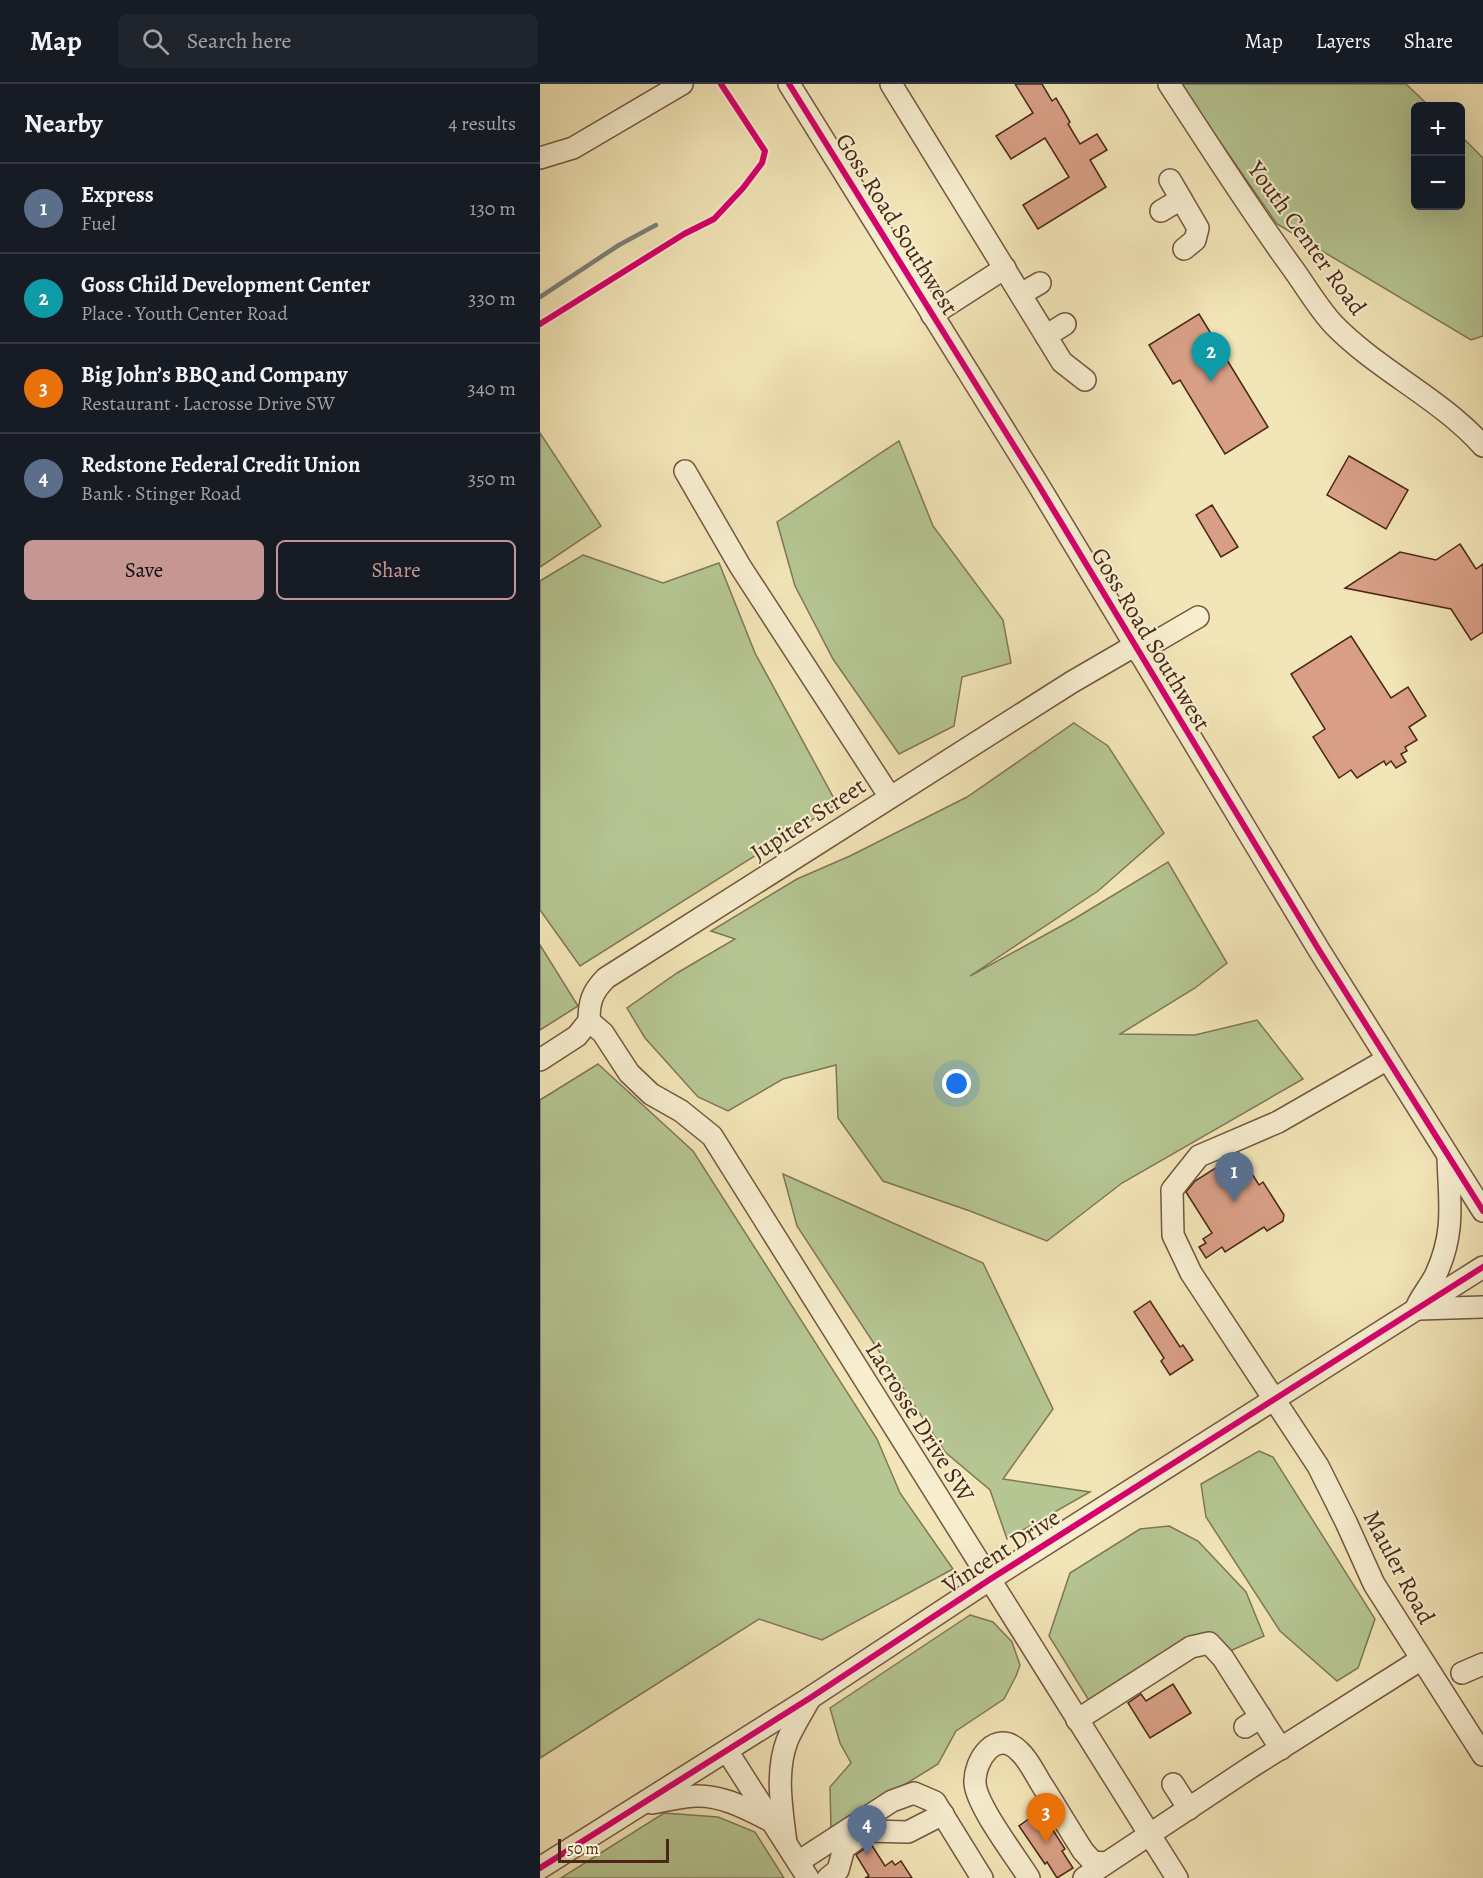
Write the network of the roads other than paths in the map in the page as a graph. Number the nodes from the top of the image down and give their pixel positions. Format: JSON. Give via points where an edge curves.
{"nodes":[{"id":1,"x":682,"y":84,"type":"edge"},
{"id":2,"x":789,"y":84,"type":"edge"},
{"id":3,"x":891,"y":84,"type":"edge"},
{"id":4,"x":1169,"y":84,"type":"edge"},
{"id":5,"x":540,"y":159,"type":"edge"},
{"id":6,"x":1170,"y":180,"type":"dead end"},
{"id":7,"x":1181,"y":199,"type":"junction"},
{"id":8,"x":1161,"y":211,"type":"dead end"},
{"id":9,"x":1185,"y":249,"type":"dead end"},
{"id":10,"x":1005,"y":268,"type":"junction"},
{"id":11,"x":1040,"y":283,"type":"dead end"},
{"id":12,"x":1021,"y":294,"type":"junction"},
{"id":13,"x":932,"y":315,"type":"junction"},
{"id":14,"x":1065,"y":324,"type":"dead end"},
{"id":15,"x":1046,"y":336,"type":"junction"},
{"id":16,"x":1085,"y":380,"type":"dead end"},
{"id":17,"x":1483,"y":446,"type":"edge"},
{"id":18,"x":685,"y":471,"type":"dead end"},
{"id":19,"x":1198,"y":617,"type":"dead end"},
{"id":20,"x":1136,"y":649,"type":"junction"},
{"id":21,"x":890,"y":797,"type":"junction"},
{"id":22,"x":589,"y":1021,"type":"junction"},
{"id":23,"x":540,"y":1060,"type":"edge"},
{"id":24,"x":1386,"y":1060,"type":"junction"},
{"id":25,"x":1448,"y":1154,"type":"junction"},
{"id":26,"x":1463,"y":1179,"type":"junction"},
{"id":27,"x":1483,"y":1191,"type":"edge"},
{"id":28,"x":1483,"y":1211,"type":"edge"},
{"id":29,"x":1483,"y":1268,"type":"edge"},
{"id":30,"x":1483,"y":1306,"type":"edge"},
{"id":31,"x":1415,"y":1309,"type":"junction"},
{"id":32,"x":1274,"y":1400,"type":"junction"},
{"id":33,"x":989,"y":1580,"type":"junction"},
{"id":34,"x":1420,"y":1659,"type":"junction"},
{"id":35,"x":1483,"y":1664,"type":"edge"},
{"id":36,"x":1462,"y":1673,"type":"dead end"},
{"id":37,"x":810,"y":1698,"type":"junction"},
{"id":38,"x":1077,"y":1720,"type":"junction"},
{"id":39,"x":1281,"y":1749,"type":"junction"},
{"id":40,"x":727,"y":1751,"type":"junction"},
{"id":41,"x":1483,"y":1755,"type":"edge"},
{"id":42,"x":1173,"y":1784,"type":"dead end"},
{"id":43,"x":642,"y":1804,"type":"junction"},
{"id":44,"x":1189,"y":1809,"type":"junction"},
{"id":45,"x":943,"y":1814,"type":"junction"},
{"id":46,"x":772,"y":1821,"type":"junction"},
{"id":47,"x":1149,"y":1834,"type":"junction"},
{"id":48,"x":786,"y":1842,"type":"junction"},
{"id":49,"x":1106,"y":1863,"type":"junction"},
{"id":50,"x":540,"y":1868,"type":"edge"},
{"id":51,"x":803,"y":1870,"type":"edge"},
{"id":52,"x":828,"y":1878,"type":"edge"},
{"id":53,"x":982,"y":1878,"type":"edge"},
{"id":54,"x":1029,"y":1878,"type":"edge"},
{"id":55,"x":1084,"y":1878,"type":"edge"},
{"id":56,"x":1177,"y":1878,"type":"edge"}],
"edges":[{"from":1,"to":5,"type":"street","via":[[573,148]]},
{"from":2,"to":13,"type":"street","name":"Goss Road Southwest"},
{"from":3,"to":10,"type":"street"},
{"from":4,"to":17,"type":"street","name":"Youth Center Road","via":[[1262,226],[1333,324]]},
{"from":6,"to":7,"type":"street"},
{"from":7,"to":8,"type":"street"},
{"from":7,"to":9,"type":"street","via":[[1198,228],[1195,240]]},
{"from":10,"to":12,"type":"street"},
{"from":10,"to":13,"type":"street"},
{"from":11,"to":12,"type":"street"},
{"from":12,"to":15,"type":"street"},
{"from":13,"to":20,"type":"street","name":"Goss Road Southwest"},
{"from":14,"to":15,"type":"street"},
{"from":15,"to":16,"type":"street","via":[[1062,362]]},
{"from":18,"to":21,"type":"street","via":[[740,566]]},
{"from":19,"to":20,"type":"street","name":"Jupiter Street"},
{"from":20,"to":21,"type":"street","name":"Jupiter Street","via":[[1071,682]]},
{"from":20,"to":24,"type":"street","name":"Goss Road Southwest"},
{"from":21,"to":22,"type":"street","name":"Jupiter Street","via":[[606,978],[589,1003]]},
{"from":22,"to":23,"type":"street","via":[[577,1036]]},
{"from":22,"to":33,"type":"street","name":"Lacrosse Drive SW","via":[[603,1033],[629,1073],[651,1094],[712,1136]]},
{"from":24,"to":25,"type":"street","name":"Goss Road Southwest"},
{"from":24,"to":32,"type":"street","name":"Mauler Road","via":[[1278,1122],[1199,1156],[1172,1190],[1173,1235],[1191,1273]]},
{"from":25,"to":26,"type":"street","name":"Goss Road Southwest"},
{"from":25,"to":31,"type":"street","via":[[1452,1207],[1448,1238],[1436,1274]]},
{"from":26,"to":27,"type":"street"},
{"from":26,"to":28,"type":"street","name":"Goss Road Southwest"},
{"from":29,"to":31,"type":"street","name":"Vincent Drive"},
{"from":30,"to":31,"type":"street"},
{"from":31,"to":32,"type":"street","name":"Vincent Drive"},
{"from":32,"to":33,"type":"street","name":"Vincent Drive"},
{"from":32,"to":34,"type":"street","name":"Mauler Road","via":[[1318,1466],[1374,1584]]},
{"from":33,"to":37,"type":"street","name":"Vincent Drive"},
{"from":33,"to":38,"type":"street","name":"Lacrosse Drive SW"},
{"from":34,"to":39,"type":"street"},
{"from":34,"to":41,"type":"street","name":"Mauler Road"},
{"from":35,"to":36,"type":"street"},
{"from":37,"to":40,"type":"street","name":"Vincent Drive"},
{"from":37,"to":48,"type":"street","via":[[787,1742],[780,1770]]},
{"from":38,"to":39,"type":"street","via":[[1191,1647],[1209,1643],[1223,1658],[1253,1722]]},
{"from":38,"to":47,"type":"street","name":"Lacrosse Drive SW"},
{"from":39,"to":44,"type":"street"},
{"from":40,"to":43,"type":"street","name":"Vincent Drive"},
{"from":40,"to":46,"type":"street"},
{"from":42,"to":44,"type":"street"},
{"from":43,"to":46,"type":"street","via":[[694,1796],[713,1798],[736,1803]]},
{"from":43,"to":50,"type":"street","name":"Vincent Drive"},
{"from":44,"to":47,"type":"street"},
{"from":45,"to":51,"type":"street","via":[[935,1803],[914,1793],[892,1801]]},
{"from":45,"to":52,"type":"street","via":[[909,1832],[868,1831],[844,1848],[837,1870]]},
{"from":45,"to":53,"type":"street"},
{"from":46,"to":48,"type":"street"},
{"from":47,"to":49,"type":"street"},
{"from":47,"to":56,"type":"street","name":"Lacrosse Drive SW"},
{"from":48,"to":51,"type":"street"},
{"from":49,"to":54,"type":"street","via":[[1094,1862],[1083,1851],[1019,1750],[1007,1744],[992,1746],[982,1754],[975,1785],[980,1801]]},
{"from":49,"to":55,"type":"street"}]}
